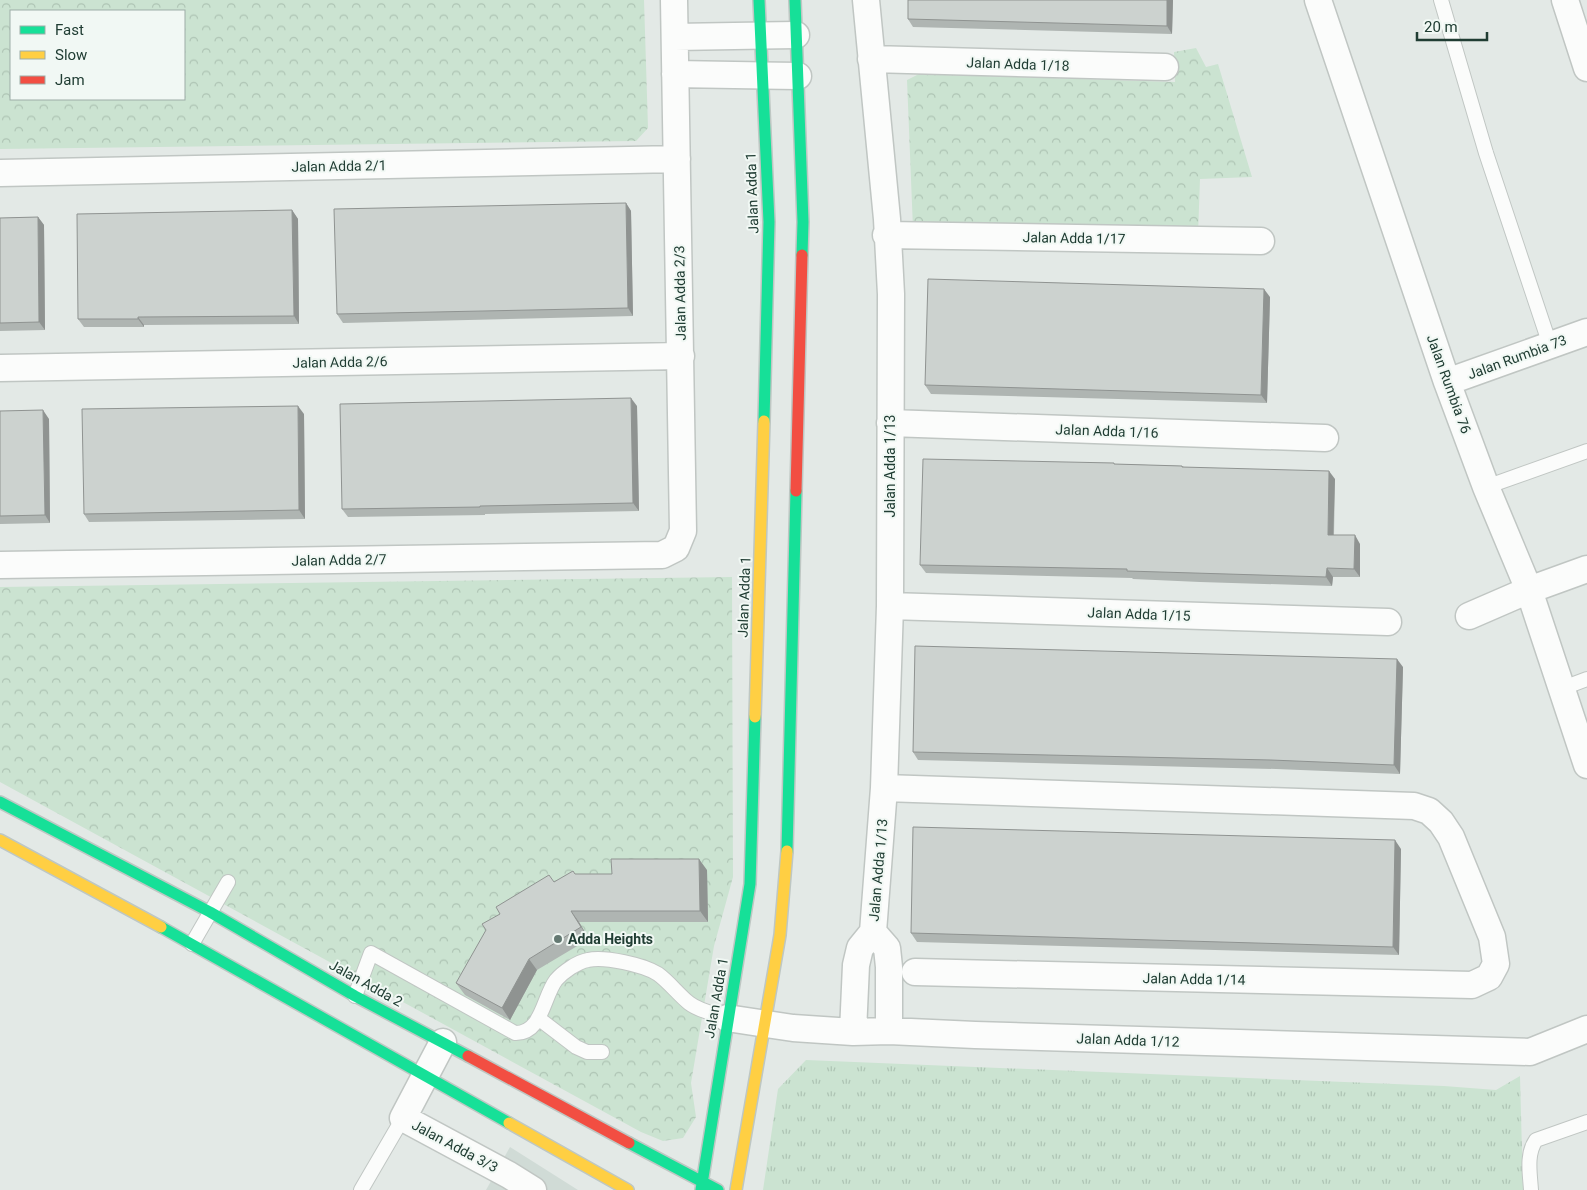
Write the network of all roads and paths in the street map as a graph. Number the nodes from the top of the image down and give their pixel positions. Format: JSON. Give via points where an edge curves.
{"nodes":[{"id":1,"x":674,"y":0,"type":"edge"},
{"id":2,"x":759,"y":0,"type":"edge"},
{"id":3,"x":795,"y":0,"type":"edge"},
{"id":4,"x":866,"y":0,"type":"edge"},
{"id":5,"x":1318,"y":0,"type":"edge"},
{"id":6,"x":1441,"y":0,"type":"edge"},
{"id":7,"x":1565,"y":0,"type":"edge"},
{"id":8,"x":761,"y":36,"type":"junction"},
{"id":9,"x":796,"y":36,"type":"junction"},
{"id":10,"x":675,"y":37,"type":"junction"},
{"id":11,"x":1582,"y":39,"type":"edge"},
{"id":12,"x":871,"y":59,"type":"junction"},
{"id":13,"x":1165,"y":67,"type":"dead end"},
{"id":14,"x":1587,"y":68,"type":"edge"},
{"id":15,"x":675,"y":74,"type":"junction"},
{"id":16,"x":763,"y":75,"type":"junction"},
{"id":17,"x":798,"y":76,"type":"junction"},
{"id":18,"x":677,"y":159,"type":"junction"},
{"id":19,"x":0,"y":173,"type":"edge"},
{"id":20,"x":886,"y":235,"type":"junction"},
{"id":21,"x":1261,"y":242,"type":"dead end"},
{"id":22,"x":1587,"y":332,"type":"edge"},
{"id":23,"x":1550,"y":345,"type":"junction"},
{"id":24,"x":680,"y":356,"type":"junction"},
{"id":25,"x":0,"y":368,"type":"edge"},
{"id":26,"x":1447,"y":382,"type":"junction"},
{"id":27,"x":890,"y":423,"type":"junction"},
{"id":28,"x":1325,"y":438,"type":"dead end"},
{"id":29,"x":1587,"y":452,"type":"edge"},
{"id":30,"x":1486,"y":487,"type":"junction"},
{"id":31,"x":676,"y":548,"type":"joint"},
{"id":32,"x":0,"y":565,"type":"edge"},
{"id":33,"x":1587,"y":570,"type":"edge"},
{"id":34,"x":1529,"y":590,"type":"junction"},
{"id":35,"x":890,"y":606,"type":"junction"},
{"id":36,"x":1469,"y":616,"type":"dead end"},
{"id":37,"x":1388,"y":622,"type":"dead end"},
{"id":38,"x":1587,"y":679,"type":"edge"},
{"id":39,"x":1563,"y":688,"type":"junction"},
{"id":40,"x":1587,"y":765,"type":"edge"},
{"id":41,"x":884,"y":788,"type":"junction"},
{"id":42,"x":0,"y":802,"type":"edge"},
{"id":43,"x":0,"y":840,"type":"edge"},
{"id":44,"x":228,"y":882,"type":"dead end"},
{"id":45,"x":210,"y":912,"type":"junction"},
{"id":46,"x":872,"y":932,"type":"junction"},
{"id":47,"x":192,"y":944,"type":"junction"},
{"id":48,"x":915,"y":972,"type":"dead end"},
{"id":49,"x":356,"y":996,"type":"junction"},
{"id":50,"x":538,"y":1018,"type":"junction"},
{"id":51,"x":727,"y":1018,"type":"junction"},
{"id":52,"x":764,"y":1024,"type":"junction"},
{"id":53,"x":1587,"y":1029,"type":"edge"},
{"id":54,"x":889,"y":1031,"type":"junction"},
{"id":55,"x":853,"y":1032,"type":"junction"},
{"id":56,"x":443,"y":1042,"type":"junction"},
{"id":57,"x":602,"y":1052,"type":"dead end"},
{"id":58,"x":425,"y":1076,"type":"junction"},
{"id":59,"x":403,"y":1118,"type":"junction"},
{"id":60,"x":1587,"y":1122,"type":"edge"},
{"id":61,"x":505,"y":1183,"type":"edge"},
{"id":62,"x":702,"y":1186,"type":"edge"},
{"id":63,"x":361,"y":1190,"type":"edge"},
{"id":64,"x":533,"y":1190,"type":"edge"},
{"id":65,"x":628,"y":1190,"type":"edge"},
{"id":66,"x":719,"y":1190,"type":"edge"},
{"id":67,"x":736,"y":1190,"type":"edge"},
{"id":68,"x":1531,"y":1190,"type":"edge"}],
"edges":[{"from":1,"to":10,"type":"street","name":"Jalan Adda 2/3"},
{"from":2,"to":8,"type":"street","name":"Jalan Adda 1"},
{"from":3,"to":9,"type":"street"},
{"from":4,"to":12,"type":"street","name":"Jalan Adda 1/13"},
{"from":5,"to":26,"type":"street","name":"Jalan Rumbia 76"},
{"from":6,"to":23,"type":"lane","via":[[1486,152]]},
{"from":7,"to":11,"type":"street"},
{"from":8,"to":9,"type":"street"},
{"from":8,"to":10,"type":"street"},
{"from":8,"to":16,"type":"street","name":"Jalan Adda 1"},
{"from":9,"to":17,"type":"street"},
{"from":10,"to":15,"type":"street","name":"Jalan Adda 2/3"},
{"from":11,"to":14,"type":"street"},
{"from":12,"to":13,"type":"street","name":"Jalan Adda 1/18"},
{"from":12,"to":20,"type":"street","name":"Jalan Adda 1/13"},
{"from":15,"to":16,"type":"street"},
{"from":15,"to":18,"type":"street","name":"Jalan Adda 2/3"},
{"from":16,"to":17,"type":"street"},
{"from":16,"to":51,"type":"street","name":"Jalan Adda 1","via":[[769,222],[752,841],[750,884]]},
{"from":17,"to":52,"type":"street","via":[[803,222],[787,861],[780,935]]},
{"from":18,"to":19,"type":"street","name":"Jalan Adda 2/1"},
{"from":18,"to":24,"type":"street","name":"Jalan Adda 2/3"},
{"from":20,"to":21,"type":"street","name":"Jalan Adda 1/17"},
{"from":20,"to":27,"type":"street","name":"Jalan Adda 1/13","via":[[891,294]]},
{"from":22,"to":23,"type":"street","name":"Jalan Rumbia 73"},
{"from":23,"to":26,"type":"street","name":"Jalan Rumbia 73"},
{"from":24,"to":25,"type":"street","name":"Jalan Adda 2/6"},
{"from":24,"to":31,"type":"street","name":"Jalan Adda 2/3","via":[[683,531]]},
{"from":26,"to":30,"type":"street","name":"Jalan Rumbia 76"},
{"from":27,"to":28,"type":"street","name":"Jalan Adda 1/16"},
{"from":27,"to":35,"type":"street","name":"Jalan Adda 1/13"},
{"from":29,"to":30,"type":"lane"},
{"from":30,"to":34,"type":"street","name":"Jalan Rumbia 76"},
{"from":31,"to":32,"type":"street","name":"Jalan Adda 2/7","via":[[662,555]]},
{"from":33,"to":34,"type":"street"},
{"from":34,"to":36,"type":"street"},
{"from":34,"to":39,"type":"street","name":"Jalan Rumbia 76"},
{"from":35,"to":37,"type":"street","name":"Jalan Adda 1/15"},
{"from":35,"to":41,"type":"street","name":"Jalan Adda 1/13"},
{"from":38,"to":39,"type":"lane"},
{"from":39,"to":40,"type":"street","name":"Jalan Rumbia 76"},
{"from":41,"to":46,"type":"street","name":"Jalan Adda 1/13"},
{"from":41,"to":48,"type":"street","name":"Jalan Adda 1/14","via":[[1414,806],[1435,816],[1451,838],[1492,937],[1496,964],[1489,977],[1472,985]]},
{"from":42,"to":45,"type":"street","name":"Jalan Adda 2"},
{"from":43,"to":47,"type":"street"},
{"from":44,"to":45,"type":"lane"},
{"from":45,"to":47,"type":"lane"},
{"from":45,"to":49,"type":"street","name":"Jalan Adda 2"},
{"from":46,"to":54,"type":"street","via":[[887,948]]},
{"from":46,"to":55,"type":"street","via":[[860,948],[856,966]]},
{"from":47,"to":58,"type":"street"},
{"from":49,"to":50,"type":"lane","via":[[371,953],[515,1033],[524,1034]]},
{"from":49,"to":56,"type":"street","name":"Jalan Adda 2"},
{"from":50,"to":51,"type":"lane","via":[[556,981],[589,959],[636,964],[657,974],[690,1004]]},
{"from":50,"to":57,"type":"lane","via":[[576,1047],[587,1052]]},
{"from":51,"to":52,"type":"street","name":"Jalan Adda 1/12"},
{"from":51,"to":62,"type":"street","name":"Jalan Adda 1"},
{"from":52,"to":55,"type":"street","name":"Jalan Adda 1/12"},
{"from":52,"to":67,"type":"street"},
{"from":53,"to":54,"type":"street","name":"Jalan Adda 1/12","via":[[1530,1052]]},
{"from":54,"to":55,"type":"street","name":"Jalan Adda 1/12"},
{"from":56,"to":58,"type":"street"},
{"from":56,"to":62,"type":"street","name":"Jalan Adda 2"},
{"from":58,"to":59,"type":"street"},
{"from":58,"to":65,"type":"street"},
{"from":59,"to":61,"type":"street","name":"Jalan Adda 3/3"},
{"from":59,"to":63,"type":"lane"},
{"from":60,"to":68,"type":"lane","via":[[1536,1140],[1530,1153]]},
{"from":61,"to":64,"type":"street","name":"Jalan Adda 3/3"},
{"from":62,"to":66,"type":"street","name":"Jalan Adda 2"}]}
